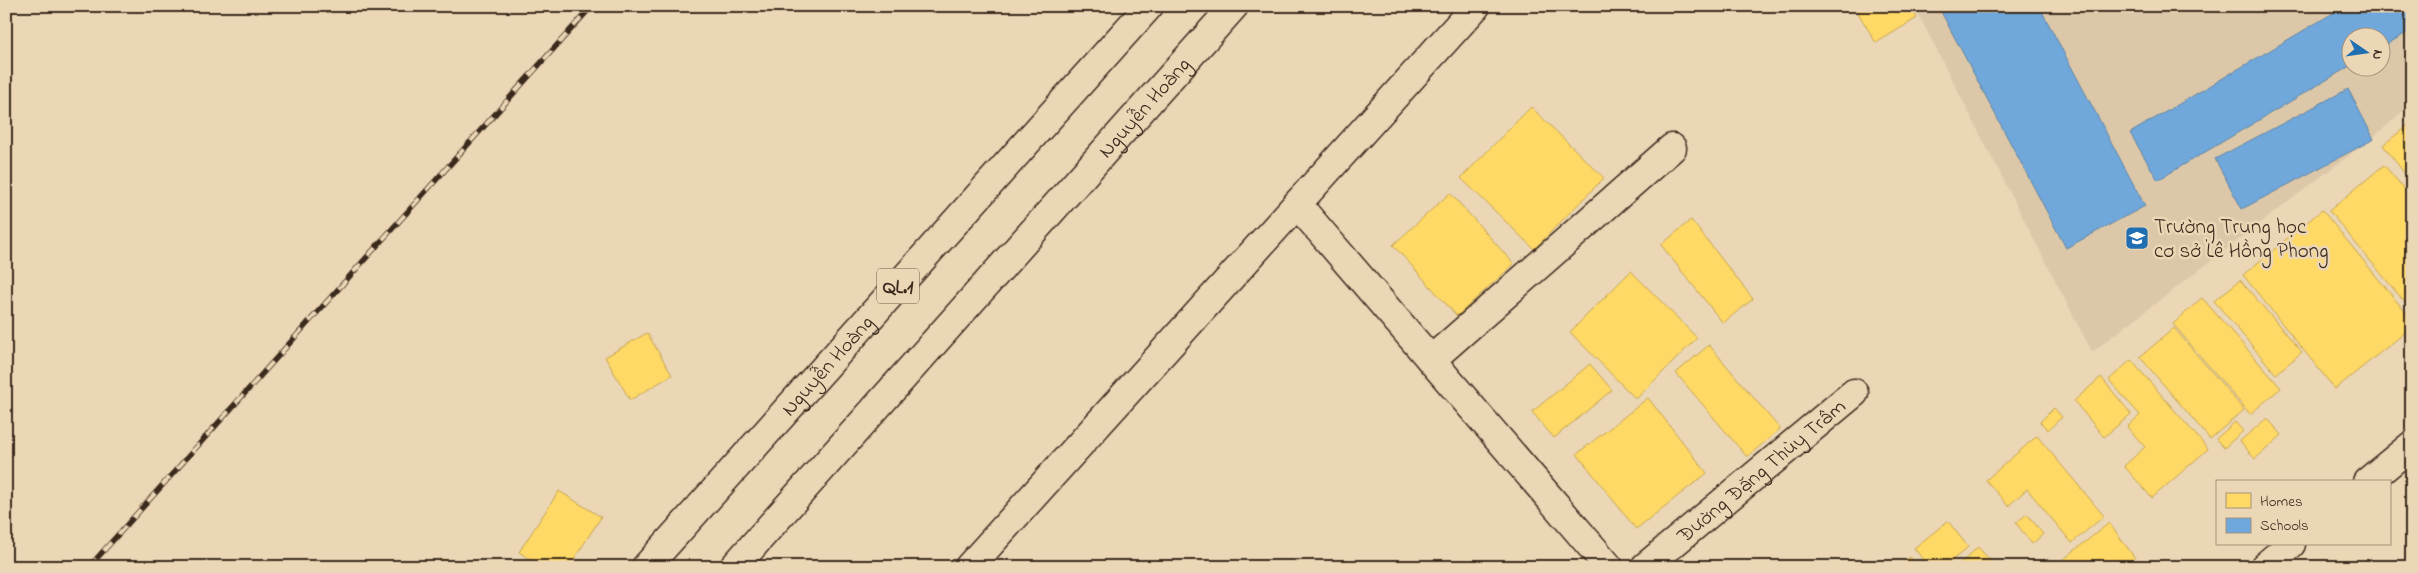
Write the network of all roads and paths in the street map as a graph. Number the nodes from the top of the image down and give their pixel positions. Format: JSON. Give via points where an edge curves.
{"nodes":[{"id":1,"x":1149,"y":6,"type":"edge"},
{"id":2,"x":1234,"y":6,"type":"edge"},
{"id":3,"x":1476,"y":6,"type":"edge"},
{"id":4,"x":1672,"y":148,"type":"dead end"},
{"id":5,"x":1297,"y":204,"type":"junction"},
{"id":6,"x":1431,"y":360,"type":"junction"},
{"id":7,"x":1854,"y":393,"type":"dead end"},
{"id":8,"x":2412,"y":445,"type":"edge"},
{"id":9,"x":2369,"y":480,"type":"edge"},
{"id":10,"x":2289,"y":546,"type":"edge"},
{"id":11,"x":646,"y":567,"type":"edge"},
{"id":12,"x":734,"y":567,"type":"edge"},
{"id":13,"x":969,"y":567,"type":"edge"},
{"id":14,"x":1609,"y":567,"type":"edge"},
{"id":15,"x":1645,"y":567,"type":"edge"},
{"id":16,"x":2264,"y":567,"type":"edge"}],
"edges":[{"from":1,"to":11,"type":"main road","name":"Nguyễn Hoàng","number":"QL.1"},
{"from":2,"to":12,"type":"main road","name":"Nguyễn Hoàng"},
{"from":3,"to":5,"type":"main road"},
{"from":4,"to":6,"type":"main road"},
{"from":5,"to":6,"type":"main road"},
{"from":5,"to":13,"type":"main road"},
{"from":6,"to":14,"type":"main road"},
{"from":7,"to":15,"type":"main road","name":"Đường Đặng Thùy Trâm"},
{"from":8,"to":9,"type":"main road"},
{"from":10,"to":16,"type":"main road"}]}
